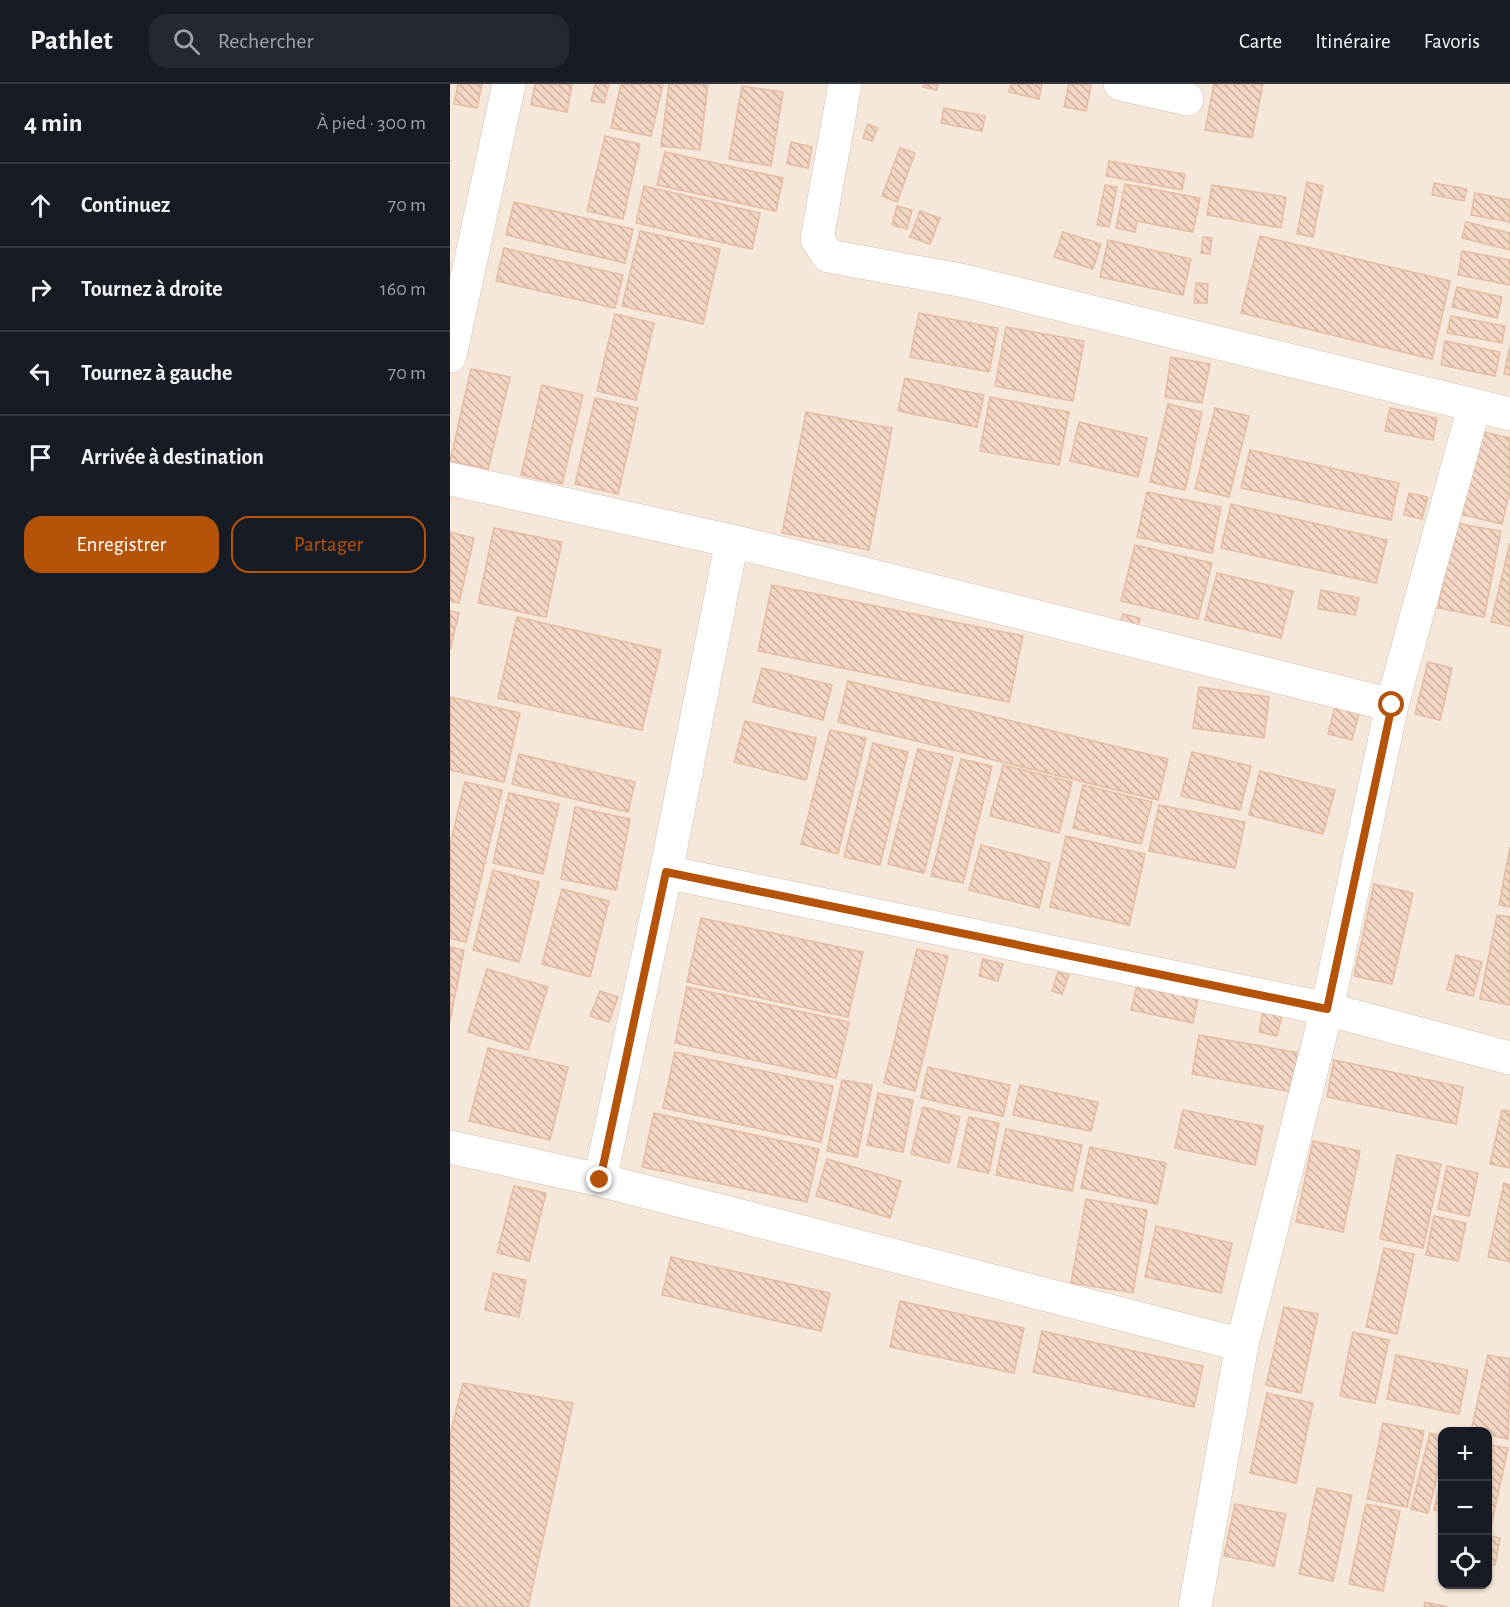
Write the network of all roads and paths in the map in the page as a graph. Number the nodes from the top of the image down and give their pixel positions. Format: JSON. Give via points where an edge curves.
{"nodes":[{"id":1,"x":509,"y":84,"type":"edge"},
{"id":2,"x":845,"y":84,"type":"edge"},
{"id":3,"x":1120,"y":84,"type":"edge"},
{"id":4,"x":1187,"y":99,"type":"dead end"},
{"id":5,"x":450,"y":357,"type":"edge"},
{"id":6,"x":1474,"y":407,"type":"junction"},
{"id":7,"x":1510,"y":414,"type":"edge"},
{"id":8,"x":450,"y":479,"type":"edge"},
{"id":9,"x":732,"y":541,"type":"junction"},
{"id":10,"x":1392,"y":705,"type":"junction"},
{"id":11,"x":666,"y":872,"type":"junction"},
{"id":12,"x":1327,"y":1009,"type":"junction"},
{"id":13,"x":1510,"y":1058,"type":"edge"},
{"id":14,"x":450,"y":1147,"type":"edge"},
{"id":15,"x":600,"y":1180,"type":"junction"},
{"id":16,"x":1242,"y":1345,"type":"junction"},
{"id":17,"x":1195,"y":1607,"type":"edge"}],
"edges":[{"from":1,"to":5,"type":"street"},
{"from":2,"to":6,"type":"street","via":[[817,239],[828,256],[965,280]]},
{"from":3,"to":4,"type":"street"},
{"from":6,"to":7,"type":"street"},
{"from":6,"to":10,"type":"street"},
{"from":8,"to":9,"type":"street"},
{"from":9,"to":10,"type":"street"},
{"from":9,"to":11,"type":"street"},
{"from":10,"to":12,"type":"street"},
{"from":11,"to":12,"type":"street"},
{"from":11,"to":15,"type":"street"},
{"from":12,"to":13,"type":"street"},
{"from":12,"to":16,"type":"street"},
{"from":14,"to":15,"type":"street"},
{"from":15,"to":16,"type":"street"},
{"from":16,"to":17,"type":"street"}]}
